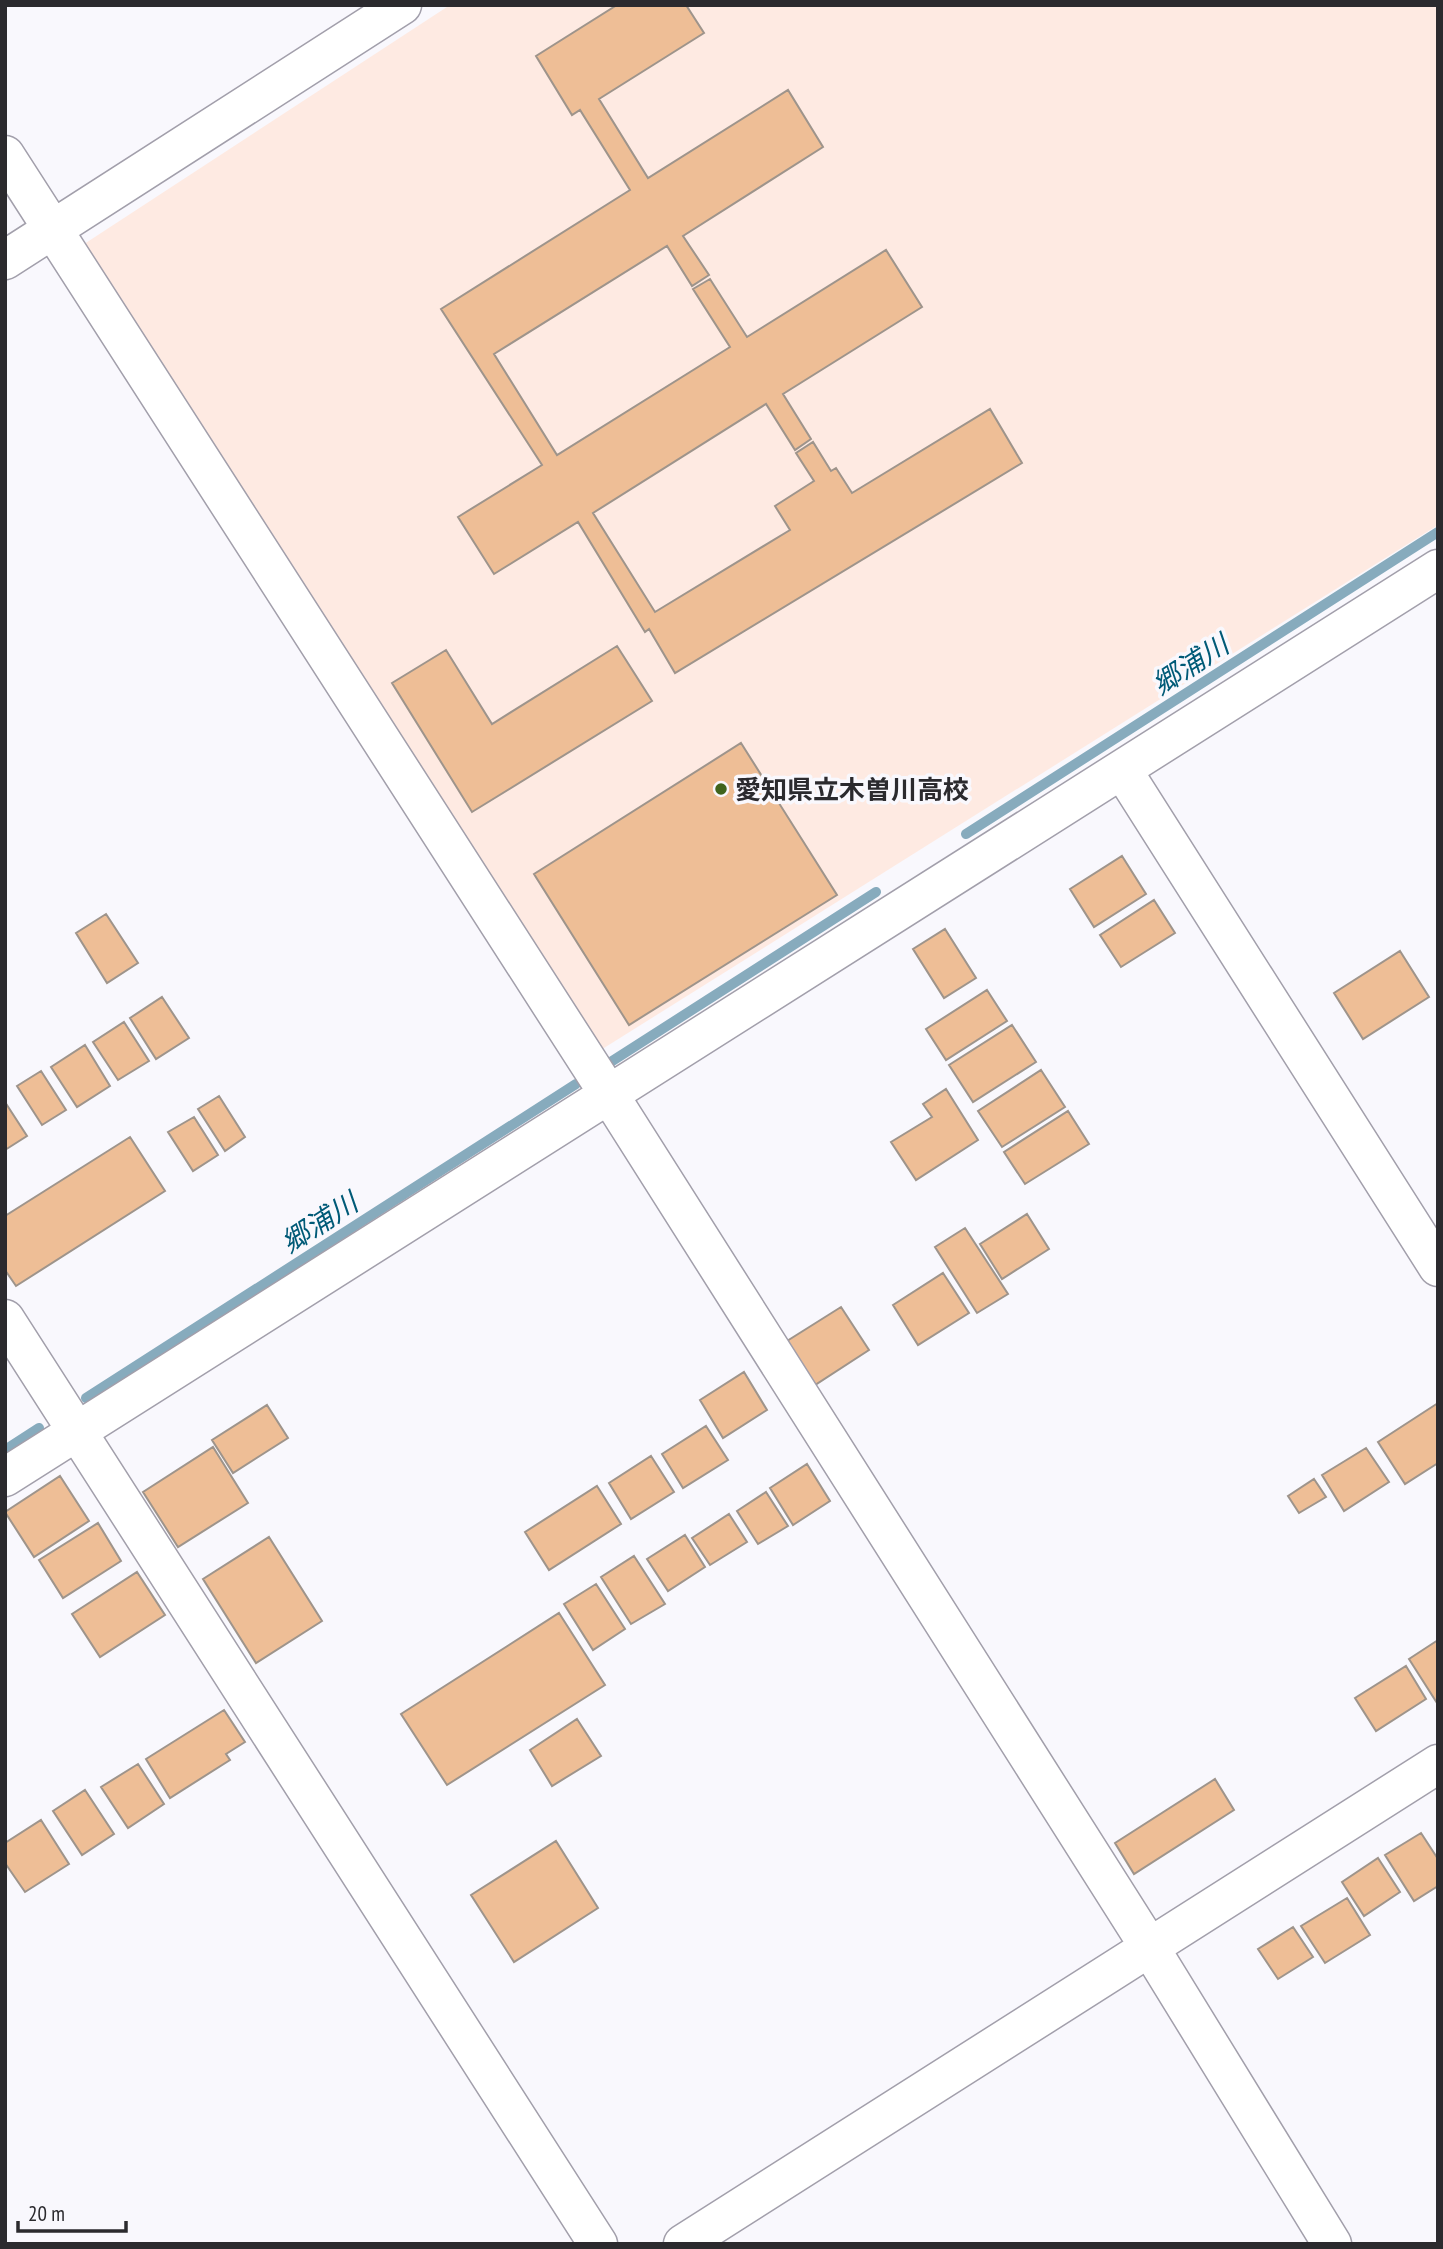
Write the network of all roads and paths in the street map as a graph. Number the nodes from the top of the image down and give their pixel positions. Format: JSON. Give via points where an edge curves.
{"nodes":[{"id":1,"x":402,"y":5,"type":"edge"},
{"id":2,"x":5,"y":155,"type":"edge"},
{"id":3,"x":54,"y":229,"type":"junction"},
{"id":4,"x":5,"y":260,"type":"edge"},
{"id":5,"x":1438,"y":569,"type":"edge"},
{"id":6,"x":1122,"y":771,"type":"junction"},
{"id":7,"x":608,"y":1093,"type":"junction"},
{"id":8,"x":1438,"y":1267,"type":"edge"},
{"id":9,"x":5,"y":1319,"type":"edge"},
{"id":10,"x":78,"y":1431,"type":"junction"},
{"id":11,"x":5,"y":1477,"type":"edge"},
{"id":12,"x":1438,"y":1764,"type":"edge"},
{"id":13,"x":1150,"y":1948,"type":"junction"},
{"id":14,"x":598,"y":2244,"type":"edge"},
{"id":15,"x":683,"y":2244,"type":"edge"},
{"id":16,"x":1332,"y":2244,"type":"edge"}],
"edges":[{"from":1,"to":3,"type":"street"},
{"from":2,"to":3,"type":"street"},
{"from":3,"to":4,"type":"street"},
{"from":3,"to":7,"type":"street"},
{"from":5,"to":6,"type":"street"},
{"from":6,"to":7,"type":"street"},
{"from":6,"to":8,"type":"street"},
{"from":7,"to":10,"type":"street"},
{"from":7,"to":13,"type":"street"},
{"from":9,"to":10,"type":"street"},
{"from":10,"to":11,"type":"street"},
{"from":10,"to":14,"type":"street"},
{"from":12,"to":13,"type":"street"},
{"from":13,"to":15,"type":"street"},
{"from":13,"to":16,"type":"street"}]}
